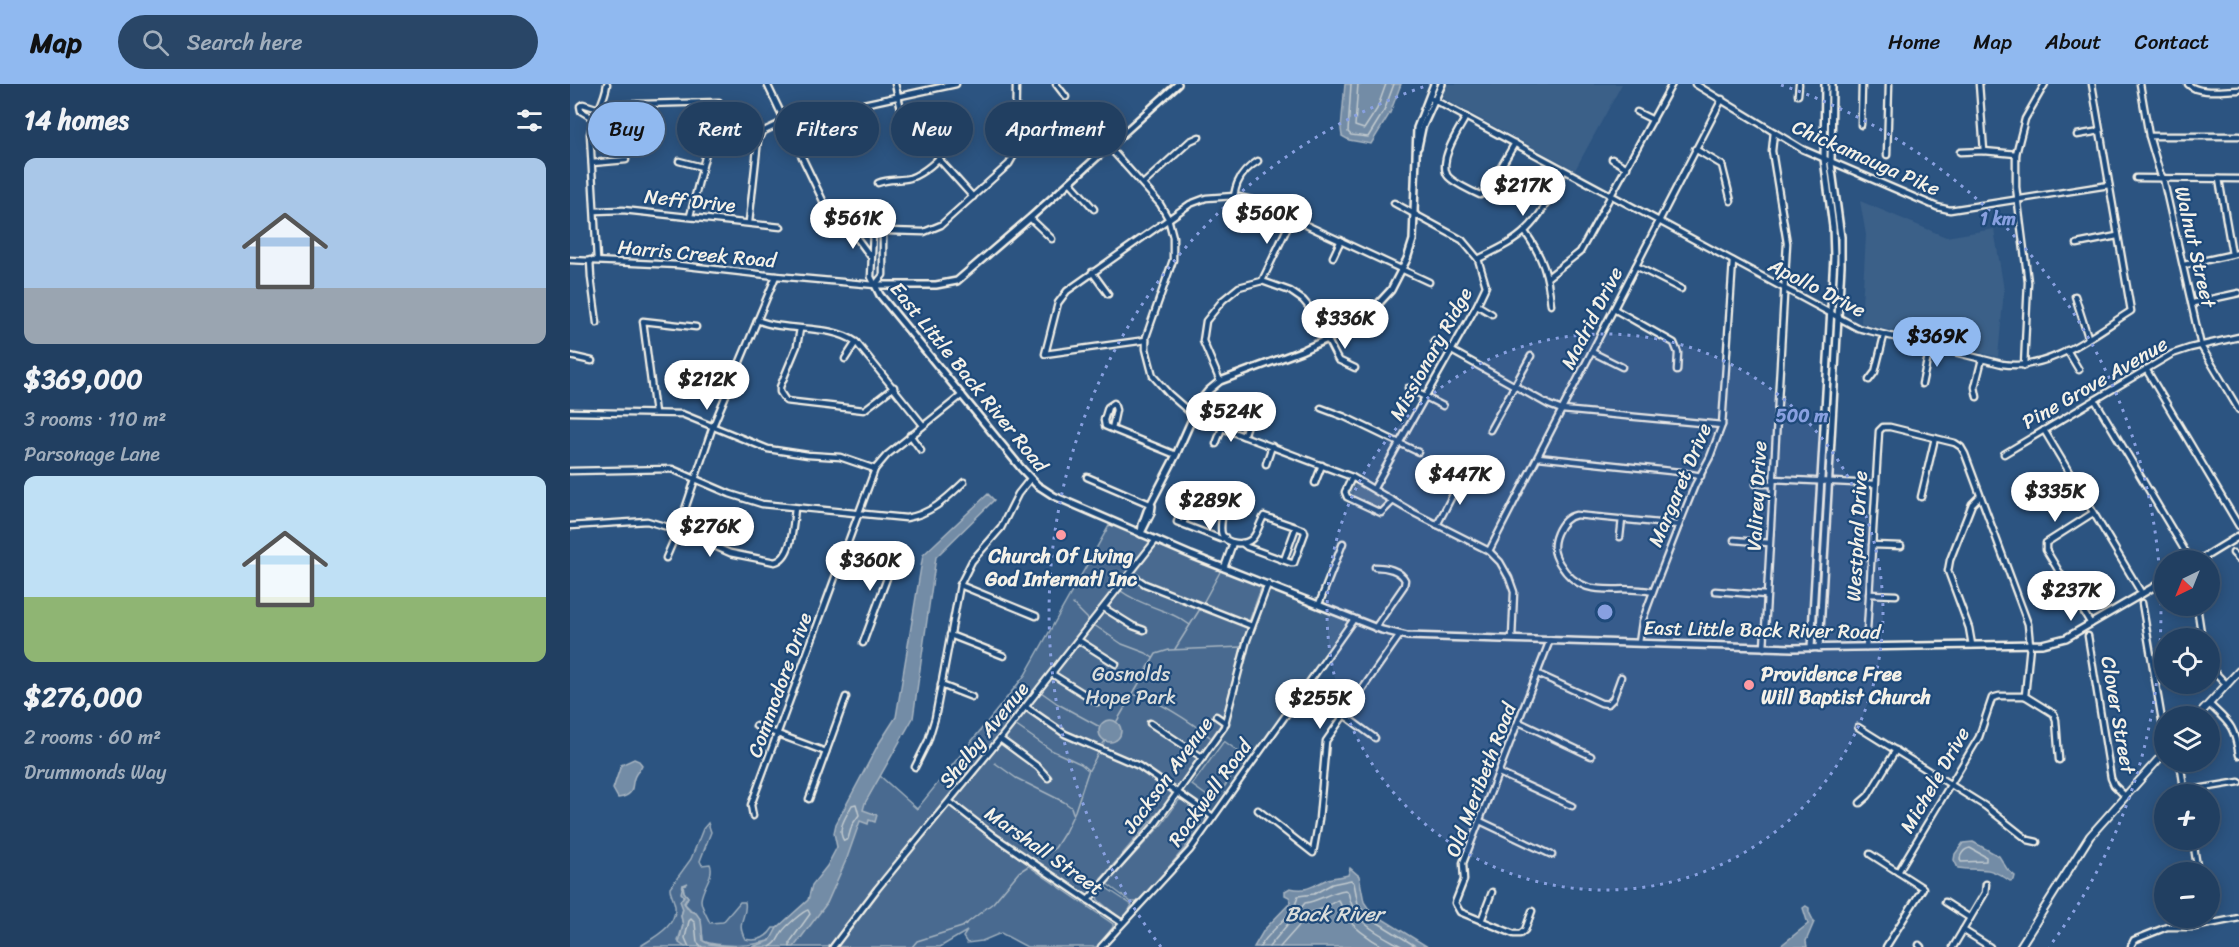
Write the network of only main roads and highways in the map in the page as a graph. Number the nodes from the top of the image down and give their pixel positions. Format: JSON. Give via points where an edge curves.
{"nodes":[{"id":1,"x":2239,"y":670,"type":"edge"},
{"id":2,"x":2207,"y":706,"type":"edge"},
{"id":3,"x":2154,"y":764,"type":"edge"},
{"id":4,"x":2020,"y":947,"type":"edge"}],
"edges":[{"from":1,"to":2,"type":"main road"},
{"from":3,"to":4,"type":"main road","via":[[2090,836]]}]}
